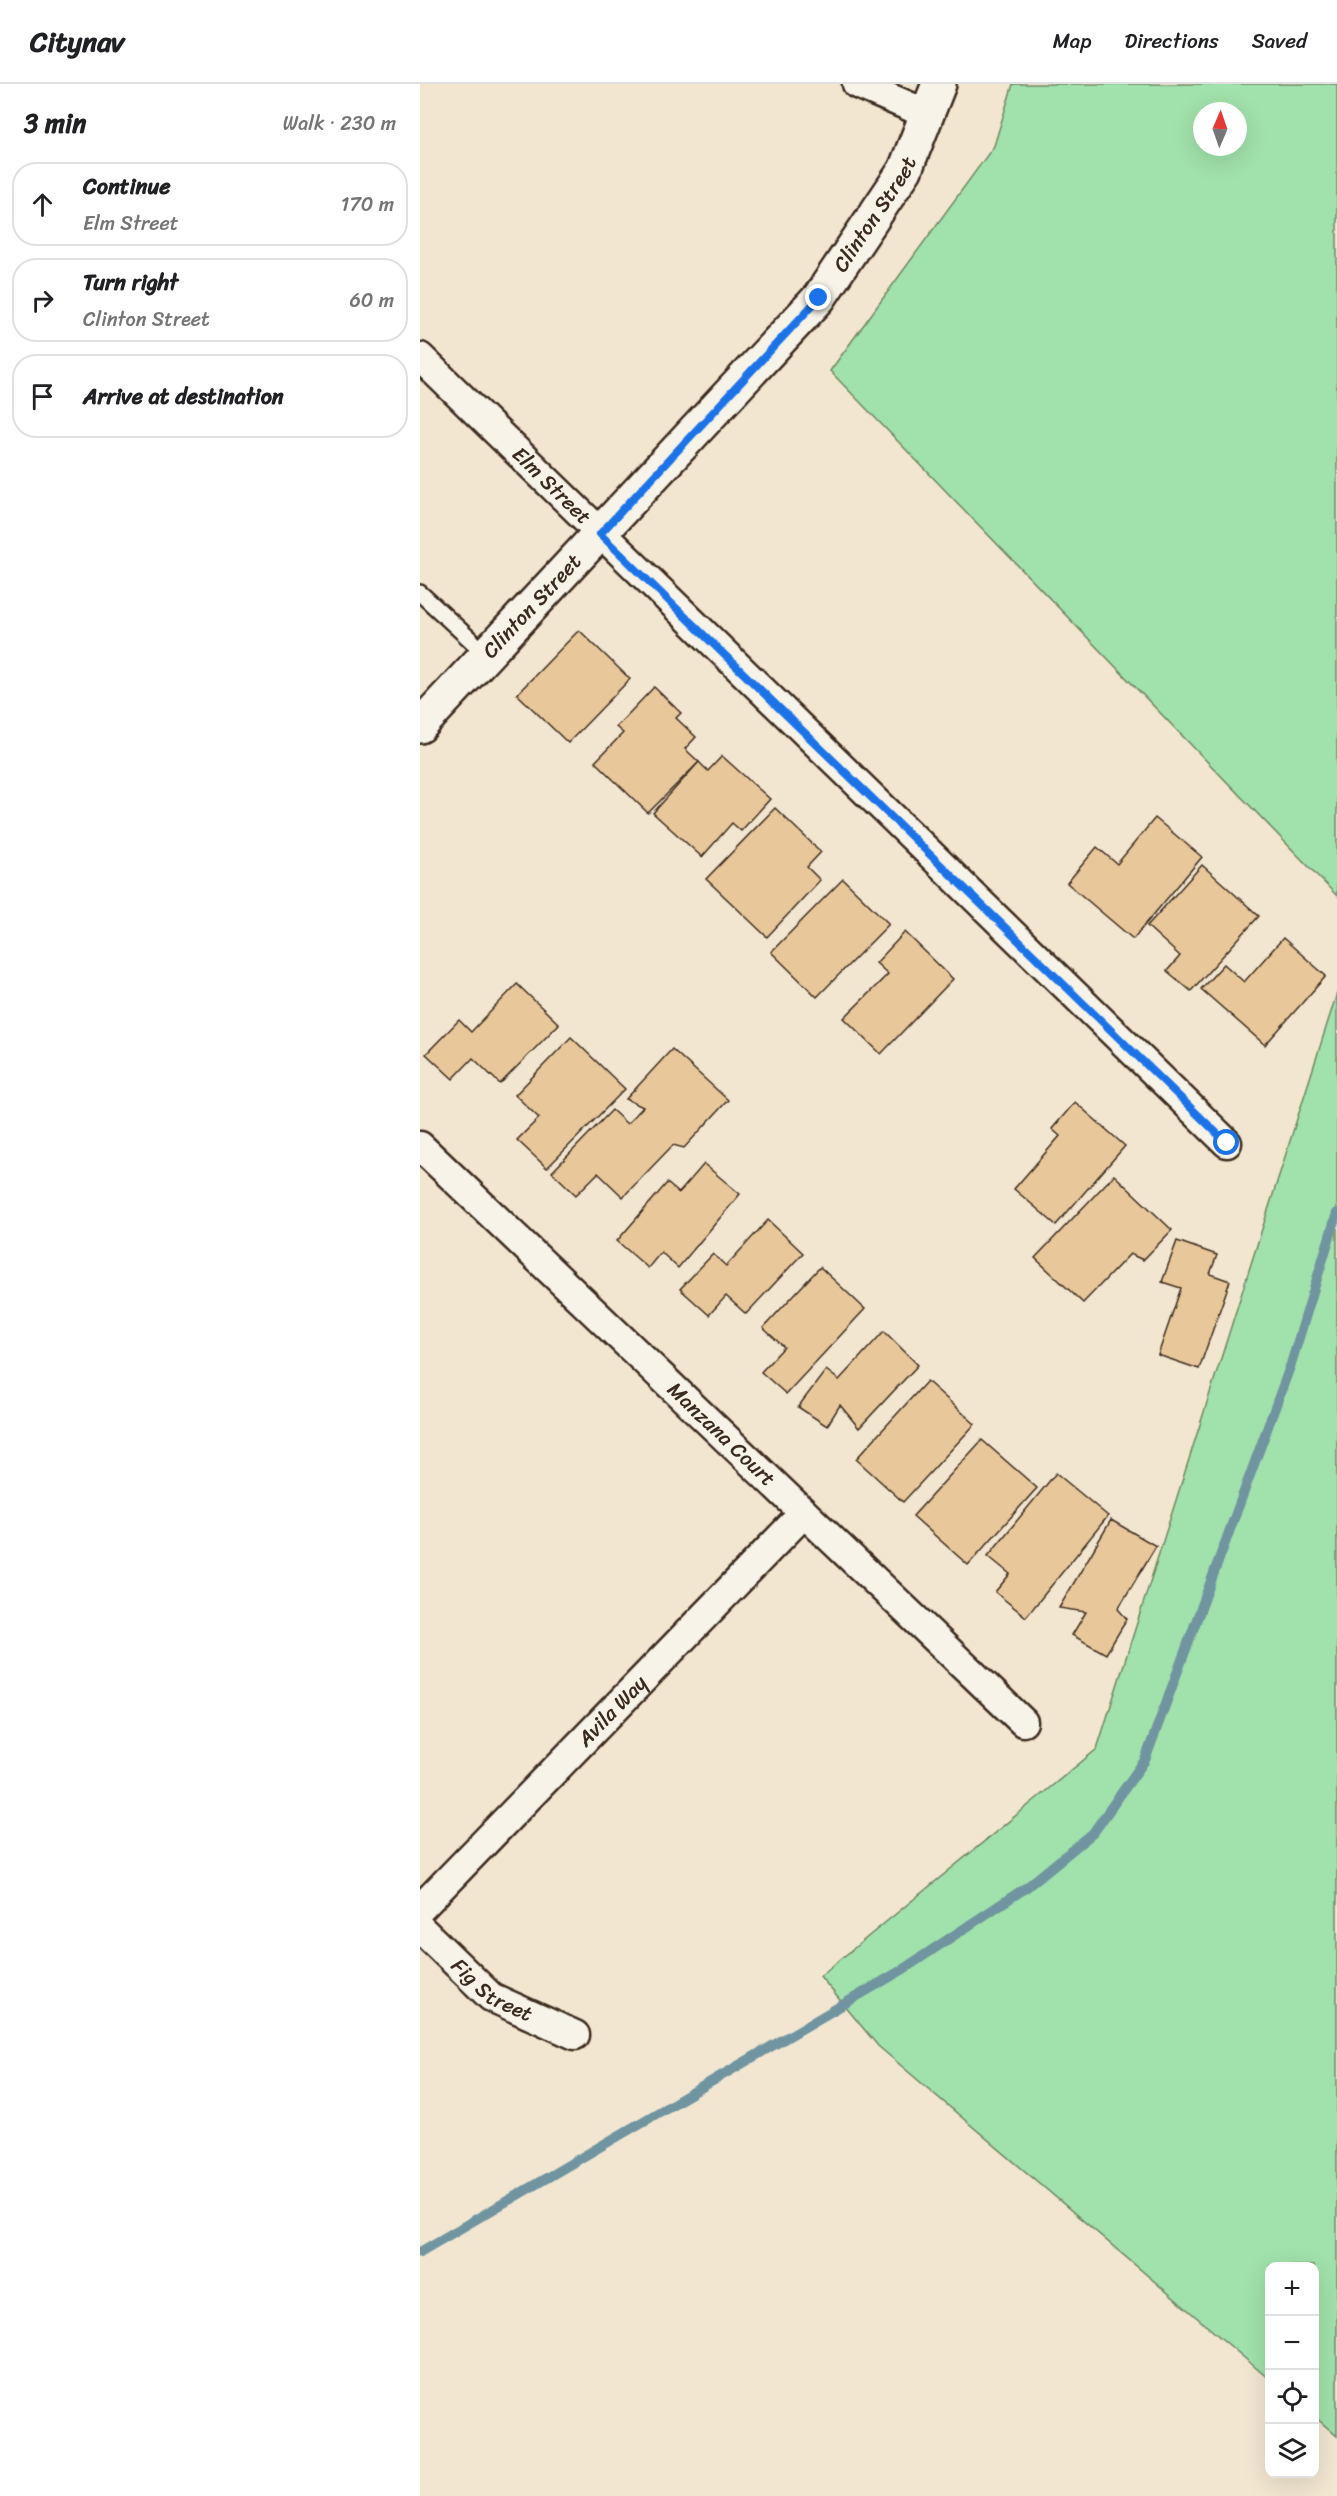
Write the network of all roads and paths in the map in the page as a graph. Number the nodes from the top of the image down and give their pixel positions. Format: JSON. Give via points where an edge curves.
{"nodes":[{"id":1,"x":858,"y":84,"type":"edge"},
{"id":2,"x":939,"y":84,"type":"edge"},
{"id":3,"x":927,"y":114,"type":"junction"},
{"id":4,"x":420,"y":357,"type":"edge"},
{"id":5,"x":600,"y":534,"type":"junction"},
{"id":6,"x":420,"y":593,"type":"edge"},
{"id":7,"x":487,"y":655,"type":"junction"},
{"id":8,"x":420,"y":726,"type":"edge"},
{"id":9,"x":1227,"y":1143,"type":"dead end"},
{"id":10,"x":420,"y":1146,"type":"edge"},
{"id":11,"x":804,"y":1513,"type":"junction"},
{"id":12,"x":1023,"y":1722,"type":"dead end"},
{"id":13,"x":420,"y":1909,"type":"edge"},
{"id":14,"x":420,"y":1928,"type":"edge"},
{"id":15,"x":575,"y":2035,"type":"dead end"}],
"edges":[{"from":1,"to":3,"type":"street"},
{"from":2,"to":3,"type":"street","name":"Clinton Street"},
{"from":3,"to":5,"type":"street","name":"Clinton Street","via":[[905,170],[819,298]]},
{"from":4,"to":5,"type":"street","name":"Elm Street"},
{"from":5,"to":7,"type":"street","name":"Clinton Street"},
{"from":5,"to":9,"type":"street","name":"Elm Street"},
{"from":6,"to":7,"type":"lane"},
{"from":7,"to":8,"type":"street","name":"Clinton Street"},
{"from":10,"to":11,"type":"street","name":"Manzana Court"},
{"from":11,"to":12,"type":"street","name":"Manzana Court"},
{"from":11,"to":13,"type":"street","name":"Avila Way"},
{"from":14,"to":15,"type":"street","name":"Fig Street","via":[[491,1997]]}]}
